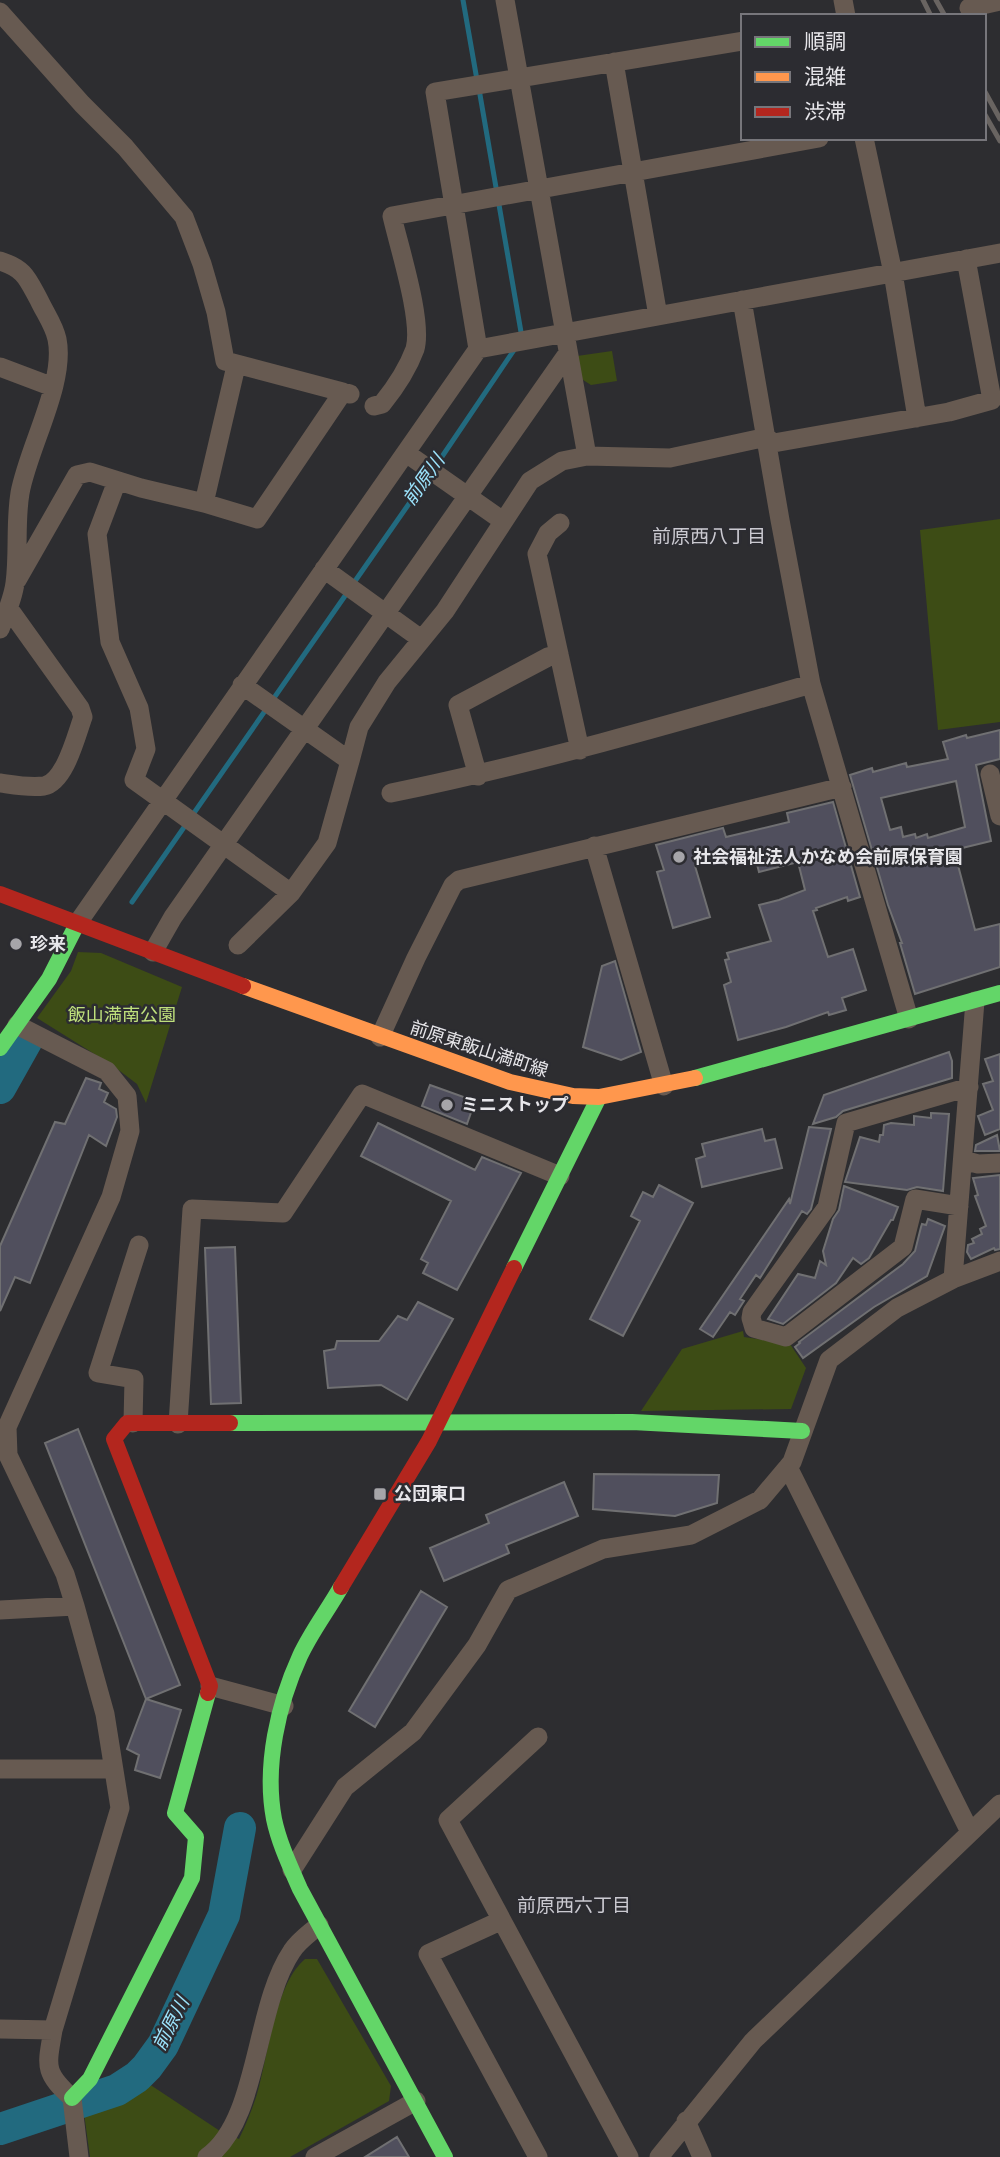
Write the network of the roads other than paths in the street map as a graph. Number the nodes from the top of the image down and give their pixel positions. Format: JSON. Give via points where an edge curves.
{"nodes":[{"id":1,"x":505,"y":0,"type":"edge"},
{"id":2,"x":1000,"y":1,"type":"edge"},
{"id":3,"x":970,"y":8,"type":"dead end"},
{"id":4,"x":0,"y":12,"type":"edge"},
{"id":5,"x":741,"y":41,"type":"edge"},
{"id":6,"x":614,"y":62,"type":"junction"},
{"id":7,"x":519,"y":78,"type":"junction"},
{"id":8,"x":808,"y":140,"type":"edge"},
{"id":9,"x":864,"y":140,"type":"edge"},
{"id":10,"x":634,"y":172,"type":"junction"},
{"id":11,"x":539,"y":190,"type":"junction"},
{"id":12,"x":454,"y":205,"type":"junction"},
{"id":13,"x":1000,"y":253,"type":"edge"},
{"id":14,"x":966,"y":259,"type":"junction"},
{"id":15,"x":0,"y":261,"type":"edge"},
{"id":16,"x":892,"y":273,"type":"junction"},
{"id":17,"x":742,"y":300,"type":"junction"},
{"id":18,"x":658,"y":316,"type":"junction"},
{"id":19,"x":567,"y":343,"type":"junction"},
{"id":20,"x":478,"y":349,"type":"junction"},
{"id":21,"x":236,"y":366,"type":"junction"},
{"id":22,"x":0,"y":367,"type":"edge"},
{"id":23,"x":53,"y":387,"type":"junction"},
{"id":24,"x":374,"y":406,"type":"dead end"},
{"id":25,"x":917,"y":418,"type":"junction"},
{"id":26,"x":767,"y":441,"type":"junction"},
{"id":27,"x":406,"y":453,"type":"junction"},
{"id":28,"x":587,"y":456,"type":"junction"},
{"id":29,"x":117,"y":481,"type":"junction"},
{"id":30,"x":468,"y":496,"type":"junction"},
{"id":31,"x":204,"y":503,"type":"junction"},
{"id":32,"x":503,"y":521,"type":"junction"},
{"id":33,"x":560,"y":523,"type":"dead end"},
{"id":34,"x":324,"y":569,"type":"junction"},
{"id":35,"x":6,"y":599,"type":"edge"},
{"id":36,"x":385,"y":613,"type":"junction"},
{"id":37,"x":421,"y":639,"type":"junction"},
{"id":38,"x":559,"y":654,"type":"junction"},
{"id":39,"x":811,"y":684,"type":"junction"},
{"id":40,"x":243,"y":685,"type":"junction"},
{"id":41,"x":304,"y":729,"type":"junction"},
{"id":42,"x":580,"y":750,"type":"junction"},
{"id":43,"x":350,"y":761,"type":"junction"},
{"id":44,"x":990,"y":774,"type":"dead end"},
{"id":45,"x":478,"y":776,"type":"junction"},
{"id":46,"x":0,"y":783,"type":"edge"},
{"id":47,"x":842,"y":787,"type":"junction"},
{"id":48,"x":391,"y":793,"type":"dead end"},
{"id":49,"x":164,"y":801,"type":"junction"},
{"id":50,"x":1000,"y":816,"type":"edge"},
{"id":51,"x":224,"y":844,"type":"junction"},
{"id":52,"x":594,"y":846,"type":"junction"},
{"id":53,"x":291,"y":893,"type":"junction"},
{"id":54,"x":0,"y":894,"type":"edge"},
{"id":55,"x":77,"y":924,"type":"junction"},
{"id":56,"x":238,"y":945,"type":"dead end"},
{"id":57,"x":153,"y":952,"type":"junction"},
{"id":58,"x":1000,"y":993,"type":"edge"},
{"id":59,"x":975,"y":1001,"type":"junction"},
{"id":60,"x":909,"y":1019,"type":"junction"},
{"id":61,"x":17,"y":1026,"type":"junction"},
{"id":62,"x":380,"y":1037,"type":"junction"},
{"id":63,"x":0,"y":1048,"type":"edge"},
{"id":64,"x":664,"y":1086,"type":"junction"},
{"id":65,"x":968,"y":1087,"type":"junction"},
{"id":66,"x":598,"y":1097,"type":"junction"},
{"id":67,"x":962,"y":1160,"type":"junction"},
{"id":68,"x":1000,"y":1163,"type":"edge"},
{"id":69,"x":560,"y":1176,"type":"junction"},
{"id":70,"x":959,"y":1206,"type":"junction"},
{"id":71,"x":139,"y":1245,"type":"dead end"},
{"id":72,"x":1000,"y":1261,"type":"edge"},
{"id":73,"x":953,"y":1279,"type":"junction"},
{"id":74,"x":133,"y":1423,"type":"junction"},
{"id":75,"x":439,"y":1423,"type":"junction"},
{"id":76,"x":178,"y":1424,"type":"junction"},
{"id":77,"x":802,"y":1431,"type":"junction"},
{"id":78,"x":788,"y":1467,"type":"junction"},
{"id":79,"x":75,"y":1606,"type":"junction"},
{"id":80,"x":0,"y":1610,"type":"edge"},
{"id":81,"x":210,"y":1686,"type":"junction"},
{"id":82,"x":284,"y":1706,"type":"junction"},
{"id":83,"x":538,"y":1737,"type":"dead end"},
{"id":84,"x":0,"y":1769,"type":"edge"},
{"id":85,"x":112,"y":1769,"type":"junction"},
{"id":86,"x":1000,"y":1804,"type":"edge"},
{"id":87,"x":970,"y":1832,"type":"junction"},
{"id":88,"x":292,"y":1870,"type":"junction"},
{"id":89,"x":500,"y":1921,"type":"junction"},
{"id":90,"x":319,"y":1925,"type":"junction"},
{"id":91,"x":0,"y":2029,"type":"edge"},
{"id":92,"x":53,"y":2030,"type":"junction"},
{"id":93,"x":72,"y":2098,"type":"junction"},
{"id":94,"x":416,"y":2101,"type":"junction"},
{"id":95,"x":686,"y":2121,"type":"junction"},
{"id":96,"x":79,"y":2157,"type":"edge"},
{"id":97,"x":207,"y":2157,"type":"edge"},
{"id":98,"x":315,"y":2157,"type":"edge"},
{"id":99,"x":445,"y":2157,"type":"edge"},
{"id":100,"x":538,"y":2157,"type":"edge"},
{"id":101,"x":629,"y":2157,"type":"edge"},
{"id":102,"x":659,"y":2157,"type":"edge"},
{"id":103,"x":702,"y":2157,"type":"edge"}],
"edges":[{"from":1,"to":7,"type":"street"},
{"from":2,"to":3,"type":"street"},
{"from":4,"to":21,"type":"street","via":[[184,217],[216,312],[225,361]]},
{"from":5,"to":6,"type":"street"},
{"from":6,"to":7,"type":"street"},
{"from":6,"to":10,"type":"street"},
{"from":7,"to":11,"type":"street"},
{"from":7,"to":12,"type":"street","via":[[435,92]]},
{"from":8,"to":10,"type":"street"},
{"from":9,"to":16,"type":"street"},
{"from":10,"to":11,"type":"street"},
{"from":10,"to":18,"type":"street"},
{"from":11,"to":12,"type":"street"},
{"from":11,"to":19,"type":"street"},
{"from":12,"to":20,"type":"street"},
{"from":12,"to":24,"type":"street","via":[[392,216],[415,319],[415,348],[396,387],[382,404]]},
{"from":13,"to":14,"type":"street"},
{"from":14,"to":16,"type":"street"},
{"from":14,"to":25,"type":"street","via":[[992,400]]},
{"from":15,"to":23,"type":"street","via":[[19,268],[51,323],[59,362]]},
{"from":16,"to":17,"type":"street"},
{"from":16,"to":25,"type":"street"},
{"from":17,"to":18,"type":"street"},
{"from":17,"to":26,"type":"street"},
{"from":18,"to":19,"type":"street"},
{"from":19,"to":20,"type":"street"},
{"from":19,"to":28,"type":"street"},
{"from":19,"to":30,"type":"street"},
{"from":20,"to":27,"type":"street"},
{"from":21,"to":31,"type":"street"},
{"from":21,"to":31,"type":"street","via":[[346,393],[257,519]]},
{"from":22,"to":23,"type":"street"},
{"from":23,"to":35,"type":"street","via":[[23,474]]},
{"from":25,"to":26,"type":"street"},
{"from":26,"to":28,"type":"street","via":[[670,458]]},
{"from":26,"to":39,"type":"street"},
{"from":27,"to":30,"type":"street"},
{"from":27,"to":34,"type":"street"},
{"from":28,"to":32,"type":"street","via":[[562,461],[530,481]]},
{"from":29,"to":31,"type":"street"},
{"from":29,"to":35,"type":"street","via":[[90,472],[77,475]]},
{"from":29,"to":49,"type":"street","via":[[97,534],[110,642],[139,708],[146,749],[134,780]]},
{"from":30,"to":32,"type":"street"},
{"from":30,"to":36,"type":"street"},
{"from":32,"to":37,"type":"street","via":[[445,611]]},
{"from":33,"to":38,"type":"street","via":[[548,533],[537,554]]},
{"from":34,"to":36,"type":"street"},
{"from":34,"to":40,"type":"street"},
{"from":35,"to":46,"type":"street","via":[[83,717],[60,778],[47,786]]},
{"from":36,"to":37,"type":"street"},
{"from":36,"to":41,"type":"street"},
{"from":37,"to":43,"type":"street","via":[[359,727]]},
{"from":38,"to":42,"type":"street"},
{"from":38,"to":45,"type":"street","via":[[458,705]]},
{"from":39,"to":42,"type":"street"},
{"from":39,"to":47,"type":"street"},
{"from":40,"to":41,"type":"street"},
{"from":40,"to":49,"type":"street"},
{"from":41,"to":43,"type":"street"},
{"from":41,"to":51,"type":"street"},
{"from":42,"to":45,"type":"street"},
{"from":43,"to":53,"type":"street","via":[[327,842]]},
{"from":44,"to":50,"type":"street"},
{"from":45,"to":48,"type":"street"},
{"from":47,"to":52,"type":"street"},
{"from":47,"to":60,"type":"street"},
{"from":49,"to":51,"type":"street"},
{"from":49,"to":55,"type":"street"},
{"from":51,"to":53,"type":"street"},
{"from":51,"to":57,"type":"street"},
{"from":52,"to":62,"type":"street","via":[[453,885]]},
{"from":52,"to":64,"type":"street"},
{"from":53,"to":56,"type":"street"},
{"from":54,"to":55,"type":"street","name":"前原東飯山満町線"},
{"from":55,"to":57,"type":"street","name":"前原東飯山満町線"},
{"from":55,"to":61,"type":"street","via":[[49,979]]},
{"from":57,"to":62,"type":"street","name":"前原東飯山満町線"},
{"from":58,"to":59,"type":"street","name":"前原東飯山満町線"},
{"from":59,"to":60,"type":"street","name":"前原東飯山満町線"},
{"from":59,"to":65,"type":"street"},
{"from":60,"to":64,"type":"street","name":"前原東飯山満町線"},
{"from":61,"to":63,"type":"street"},
{"from":61,"to":79,"type":"street","via":[[107,1071],[127,1096],[130,1131],[111,1197],[8,1427],[8,1455],[65,1574]]},
{"from":62,"to":66,"type":"street","name":"前原東飯山満町線","via":[[510,1082]]},
{"from":64,"to":66,"type":"street","name":"前原東飯山満町線"},
{"from":65,"to":67,"type":"street"},
{"from":65,"to":70,"type":"street","via":[[846,1123],[827,1207],[752,1312],[751,1324],[786,1337],[903,1247],[915,1199]]},
{"from":66,"to":69,"type":"street"},
{"from":67,"to":68,"type":"street"},
{"from":67,"to":70,"type":"street"},
{"from":69,"to":75,"type":"street"},
{"from":69,"to":76,"type":"street","via":[[362,1094],[282,1213],[192,1209]]},
{"from":70,"to":73,"type":"street"},
{"from":71,"to":74,"type":"street","via":[[98,1373],[134,1378]]},
{"from":72,"to":73,"type":"street"},
{"from":73,"to":77,"type":"street","via":[[897,1308],[830,1360]]},
{"from":74,"to":76,"type":"street"},
{"from":74,"to":81,"type":"street","via":[[127,1423],[114,1439]]},
{"from":75,"to":76,"type":"street"},
{"from":75,"to":77,"type":"street","via":[[632,1422]]},
{"from":75,"to":82,"type":"street","via":[[301,1654]]},
{"from":77,"to":78,"type":"street"},
{"from":78,"to":87,"type":"street"},
{"from":78,"to":88,"type":"street","via":[[760,1500],[691,1535],[603,1549],[508,1590],[477,1645],[413,1732],[345,1787]]},
{"from":79,"to":80,"type":"street"},
{"from":79,"to":85,"type":"street","via":[[105,1714]]},
{"from":81,"to":82,"type":"street"},
{"from":81,"to":93,"type":"street","via":[[175,1814],[196,1837],[192,1878],[90,2079]]},
{"from":82,"to":88,"type":"street","via":[[273,1759],[271,1799]]},
{"from":83,"to":89,"type":"street","via":[[448,1820]]},
{"from":84,"to":85,"type":"street"},
{"from":85,"to":92,"type":"street","via":[[120,1808]]},
{"from":86,"to":87,"type":"street"},
{"from":87,"to":95,"type":"street","via":[[753,2040]]},
{"from":88,"to":90,"type":"street"},
{"from":89,"to":100,"type":"street","via":[[428,1954]]},
{"from":89,"to":101,"type":"street"},
{"from":90,"to":94,"type":"street"},
{"from":90,"to":97,"type":"street","via":[[293,1948],[272,1988],[239,2115],[228,2136]]},
{"from":91,"to":92,"type":"street"},
{"from":92,"to":93,"type":"street","via":[[49,2072]]},
{"from":93,"to":96,"type":"street"},
{"from":94,"to":98,"type":"street"},
{"from":94,"to":99,"type":"street"},
{"from":95,"to":102,"type":"street"},
{"from":95,"to":103,"type":"street"}]}
